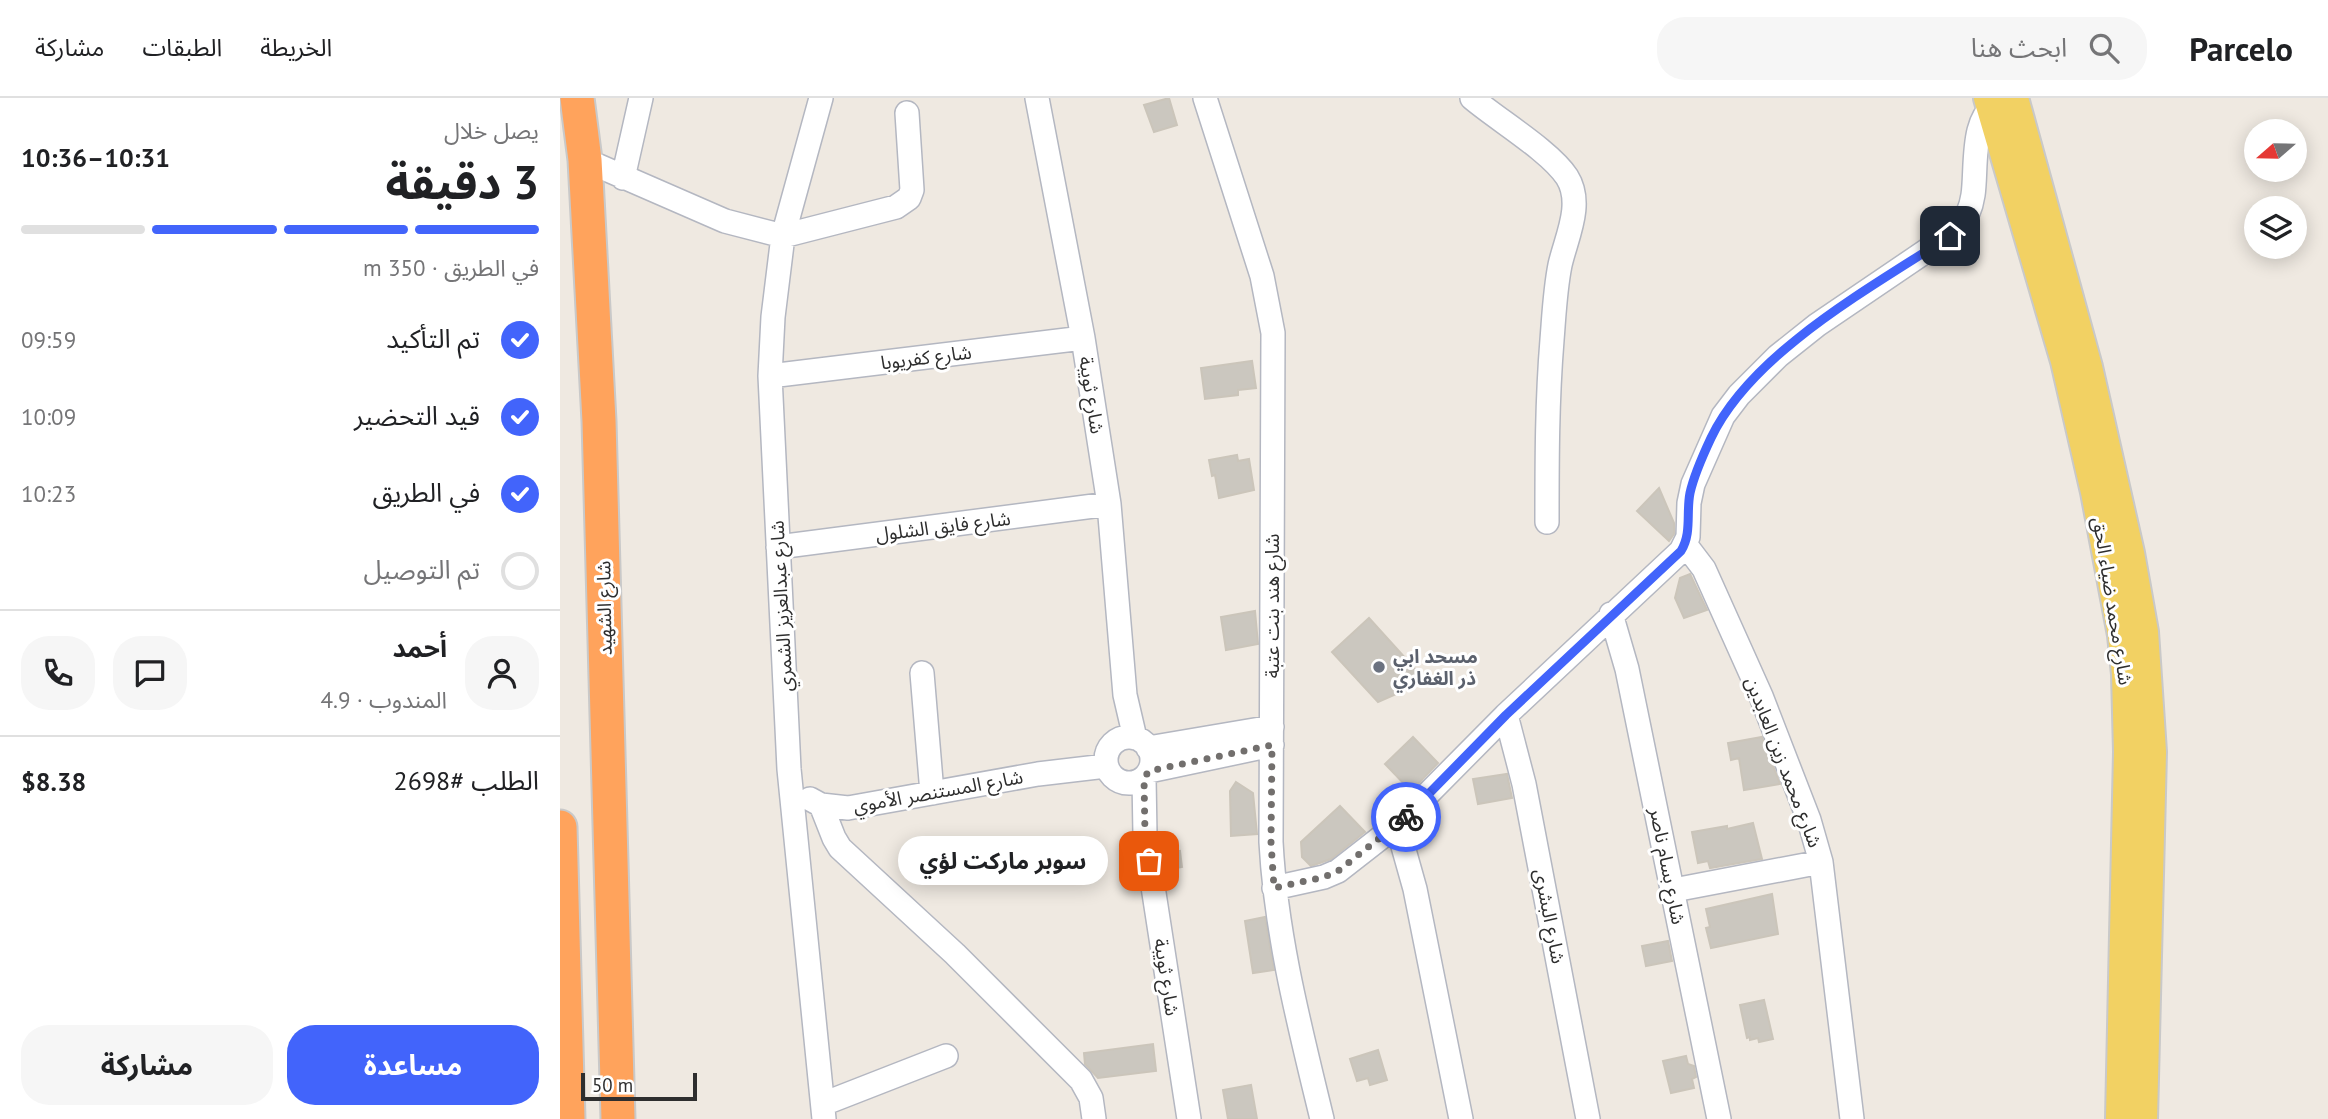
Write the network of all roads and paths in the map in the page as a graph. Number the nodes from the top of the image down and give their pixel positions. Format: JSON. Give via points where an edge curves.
{"nodes":[{"id":1,"x":577,"y":98,"type":"edge"},
{"id":2,"x":641,"y":98,"type":"edge"},
{"id":3,"x":821,"y":98,"type":"edge"},
{"id":4,"x":1037,"y":98,"type":"edge"},
{"id":5,"x":1205,"y":98,"type":"edge"},
{"id":6,"x":1472,"y":98,"type":"edge"},
{"id":7,"x":2002,"y":100,"type":"edge"},
{"id":8,"x":907,"y":113,"type":"dead end"},
{"id":9,"x":585,"y":160,"type":"junction"},
{"id":10,"x":623,"y":178,"type":"junction"},
{"id":11,"x":783,"y":236,"type":"junction"},
{"id":12,"x":1083,"y":338,"type":"junction"},
{"id":13,"x":770,"y":376,"type":"junction"},
{"id":14,"x":1109,"y":504,"type":"junction"},
{"id":15,"x":1546,"y":522,"type":"dead end"},
{"id":16,"x":1685,"y":544,"type":"junction"},
{"id":17,"x":778,"y":547,"type":"junction"},
{"id":18,"x":1612,"y":614,"type":"junction"},
{"id":19,"x":922,"y":673,"type":"dead end"},
{"id":20,"x":1125,"y":695,"type":"junction"},
{"id":21,"x":1506,"y":715,"type":"junction"},
{"id":22,"x":1272,"y":736,"type":"junction"},
{"id":23,"x":1113,"y":743,"type":"junction"},
{"id":24,"x":1142,"y":743,"type":"junction"},
{"id":25,"x":1106,"y":766,"type":"junction"},
{"id":26,"x":789,"y":769,"type":"junction"},
{"id":27,"x":1147,"y":774,"type":"junction"},
{"id":28,"x":1122,"y":783,"type":"junction"},
{"id":29,"x":932,"y":793,"type":"junction"},
{"id":30,"x":821,"y":805,"type":"junction"},
{"id":31,"x":1397,"y":825,"type":"junction"},
{"id":32,"x":560,"y":827,"type":"edge"},
{"id":33,"x":1145,"y":835,"type":"junction"},
{"id":34,"x":1821,"y":862,"type":"junction"},
{"id":35,"x":1274,"y":888,"type":"junction"},
{"id":36,"x":1674,"y":890,"type":"junction"},
{"id":37,"x":946,"y":1056,"type":"dead end"},
{"id":38,"x":824,"y":1111,"type":"edge"},
{"id":39,"x":568,"y":1119,"type":"edge"},
{"id":40,"x":618,"y":1119,"type":"edge"},
{"id":41,"x":1094,"y":1119,"type":"edge"},
{"id":42,"x":1189,"y":1119,"type":"edge"},
{"id":43,"x":1322,"y":1119,"type":"edge"},
{"id":44,"x":1461,"y":1119,"type":"edge"},
{"id":45,"x":1588,"y":1119,"type":"edge"},
{"id":46,"x":1718,"y":1119,"type":"edge"},
{"id":47,"x":1852,"y":1119,"type":"edge"},
{"id":48,"x":2120,"y":1119,"type":"edge"},
{"id":49,"x":2143,"y":1119,"type":"edge"}],
"edges":[{"from":1,"to":9,"type":"highway","name":"شارع الشهيد"},
{"from":2,"to":10,"type":"street"},
{"from":3,"to":11,"type":"street","name":"شارع عبدالعزيز الشمري"},
{"from":4,"to":12,"type":"street","name":"شارع ثويبة"},
{"from":5,"to":22,"type":"street","name":"شارع هند بنت عتبة","via":[[1262,276],[1273,333]]},
{"from":6,"to":15,"type":"street","via":[[1551,160],[1567,178],[1573,194],[1574,210],[1555,304],[1547,404]]},
{"from":7,"to":16,"type":"street","via":[[1980,126],[1973,196],[1963,223],[1778,356],[1740,395],[1717,428],[1693,484]]},
{"from":7,"to":48,"type":"main road","name":"شارع محمد ضياء الحق","via":[[2095,492],[2122,635],[2128,752]]},
{"from":7,"to":49,"type":"main road","name":"شارع محمد ضياء الحق","via":[[2041,189],[2091,380],[2144,632],[2152,752]]},
{"from":8,"to":11,"type":"street","via":[[909,198],[896,207]]},
{"from":9,"to":10,"type":"street"},
{"from":9,"to":40,"type":"highway","name":"شارع الشهيد","via":[[600,448]]},
{"from":10,"to":11,"type":"street","via":[[725,221]]},
{"from":11,"to":13,"type":"street","name":"شارع عبدالعزيز الشمري"},
{"from":12,"to":13,"type":"street","name":"شارع كفريوبا"},
{"from":12,"to":14,"type":"street","name":"شارع ثويبة"},
{"from":13,"to":17,"type":"street","name":"شارع عبدالعزيز الشمري"},
{"from":14,"to":17,"type":"street","name":"شارع فايق الشلول"},
{"from":14,"to":20,"type":"street","name":"شارع ثويبة"},
{"from":16,"to":18,"type":"street"},
{"from":16,"to":34,"type":"street","name":"شارع محمد زين العابدين","via":[[1704,569],[1761,696]]},
{"from":17,"to":26,"type":"street","name":"شارع عبدالعزيز الشمري"},
{"from":18,"to":21,"type":"street"},
{"from":18,"to":36,"type":"street","name":"شارع بسام ناصر"},
{"from":19,"to":29,"type":"street"},
{"from":20,"to":23,"type":"street","name":"شارع ثويبة"},
{"from":20,"to":24,"type":"street","name":"شارع ثويبة"},
{"from":21,"to":31,"type":"street"},
{"from":21,"to":45,"type":"street","name":"شارع البشرى"},
{"from":22,"to":24,"type":"street"},
{"from":22,"to":27,"type":"street"},
{"from":22,"to":35,"type":"street","name":"شارع هند بنت عتبة"},
{"from":23,"to":24,"type":"street","via":[[1127,737]]},
{"from":23,"to":25,"type":"street"},
{"from":24,"to":27,"type":"street","via":[[1152,763]]},
{"from":25,"to":28,"type":"street"},
{"from":25,"to":29,"type":"street","name":"شارع المستنصر الأموي"},
{"from":26,"to":30,"type":"street","via":[[806,797]]},
{"from":26,"to":38,"type":"street","name":"شارع عبدالعزيز الشمري"},
{"from":27,"to":28,"type":"street","via":[[1138,782]]},
{"from":27,"to":33,"type":"street","name":"شارع ثويبة"},
{"from":28,"to":33,"type":"street","name":"شارع ثويبة"},
{"from":29,"to":30,"type":"street","name":"شارع المستنصر الأموي","via":[[848,808]]},
{"from":30,"to":41,"type":"street","via":[[834,838],[846,853],[1081,1080],[1091,1098]]},
{"from":31,"to":35,"type":"street","via":[[1332,874]]},
{"from":31,"to":44,"type":"street","via":[[1415,890]]},
{"from":32,"to":39,"type":"highway"},
{"from":33,"to":42,"type":"street","name":"شارع ثويبة"},
{"from":34,"to":36,"type":"street"},
{"from":34,"to":47,"type":"street","name":"شارع محمد زين العابدين"},
{"from":35,"to":43,"type":"street","name":"شارع هند بنت عتبة","via":[[1292,994]]},
{"from":36,"to":46,"type":"street","name":"شارع بسام ناصر"},
{"from":37,"to":38,"type":"street"}]}
